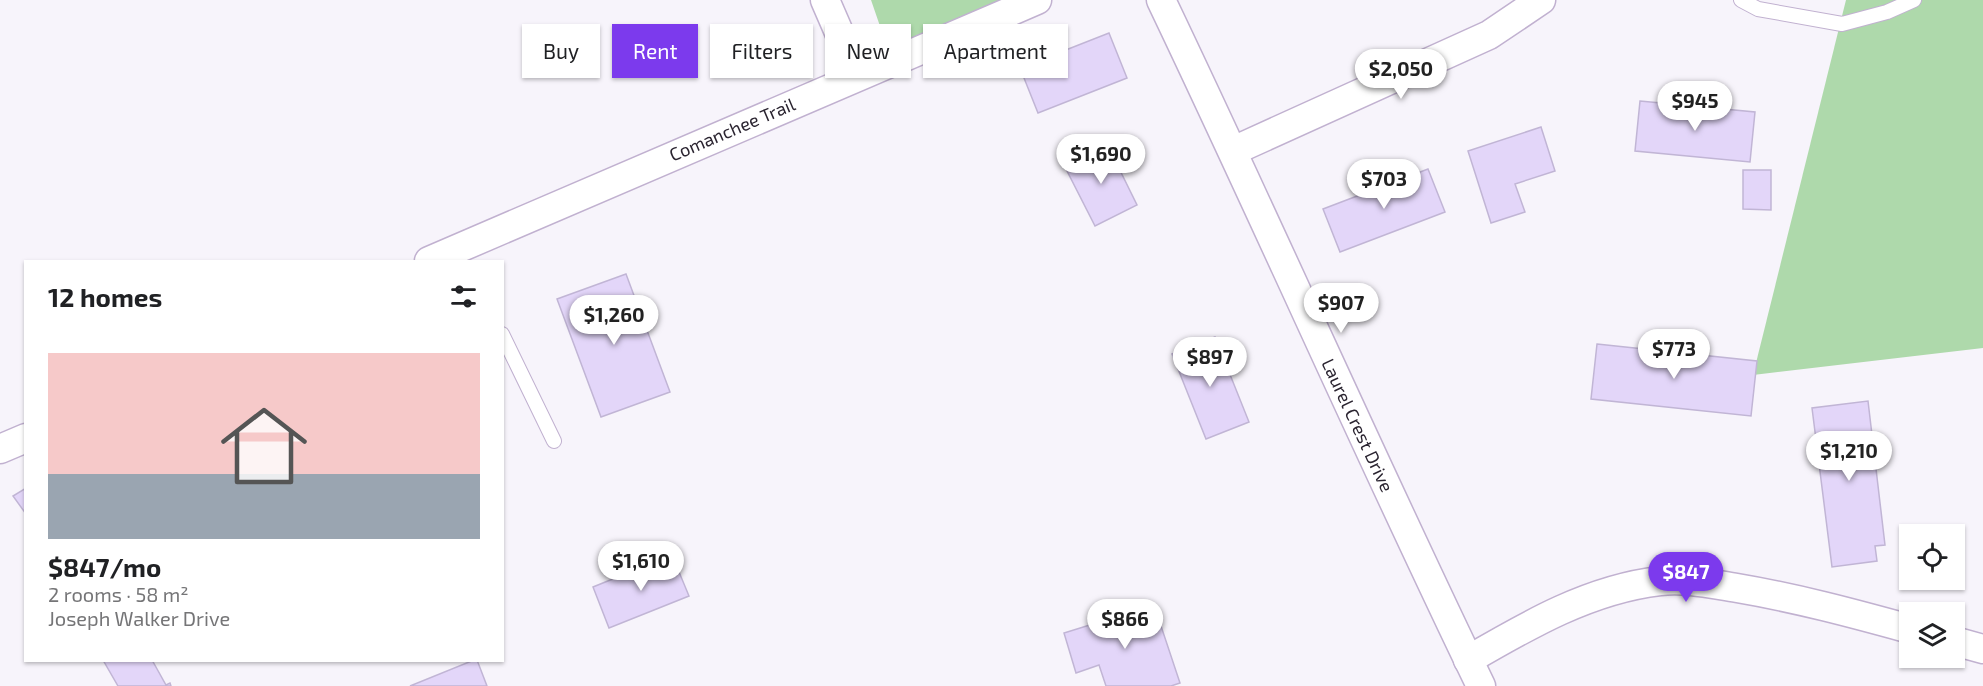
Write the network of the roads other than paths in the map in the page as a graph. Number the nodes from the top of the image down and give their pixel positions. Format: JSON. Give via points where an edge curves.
{"nodes":[{"id":1,"x":825,"y":0,"type":"edge"},
{"id":2,"x":1036,"y":0,"type":"edge"},
{"id":3,"x":1161,"y":0,"type":"edge"},
{"id":4,"x":1541,"y":0,"type":"edge"},
{"id":5,"x":1741,"y":0,"type":"edge"},
{"id":6,"x":1914,"y":0,"type":"edge"},
{"id":7,"x":835,"y":24,"type":"edge"},
{"id":8,"x":911,"y":53,"type":"edge"},
{"id":9,"x":854,"y":78,"type":"edge"},
{"id":10,"x":1233,"y":151,"type":"junction"},
{"id":11,"x":464,"y":254,"type":"edge"},
{"id":12,"x":434,"y":260,"type":"edge"},
{"id":13,"x":504,"y":338,"type":"edge"},
{"id":14,"x":24,"y":439,"type":"edge"},
{"id":15,"x":554,"y":441,"type":"dead end"},
{"id":16,"x":0,"y":449,"type":"edge"},
{"id":17,"x":1899,"y":626,"type":"edge"},
{"id":18,"x":1965,"y":644,"type":"edge"},
{"id":19,"x":1983,"y":649,"type":"edge"},
{"id":20,"x":1468,"y":660,"type":"junction"},
{"id":21,"x":1481,"y":686,"type":"edge"}],
"edges":[{"from":1,"to":7,"type":"street"},
{"from":2,"to":8,"type":"street","name":"Comanchee Trail"},
{"from":3,"to":10,"type":"street","name":"Laurel Crest Drive"},
{"from":4,"to":10,"type":"street","via":[[1489,35]]},
{"from":5,"to":6,"type":"lane","via":[[1758,9],[1842,24]]},
{"from":9,"to":11,"type":"street","name":"Comanchee Trail"},
{"from":10,"to":20,"type":"street","name":"Laurel Crest Drive"},
{"from":11,"to":12,"type":"street","name":"Comanchee Trail"},
{"from":13,"to":15,"type":"lane"},
{"from":14,"to":16,"type":"street"},
{"from":17,"to":20,"type":"street","via":[[1796,598],[1689,580],[1662,580],[1583,600],[1533,622]]},
{"from":18,"to":19,"type":"street"},
{"from":20,"to":21,"type":"street","name":"Laurel Crest Drive"}]}
